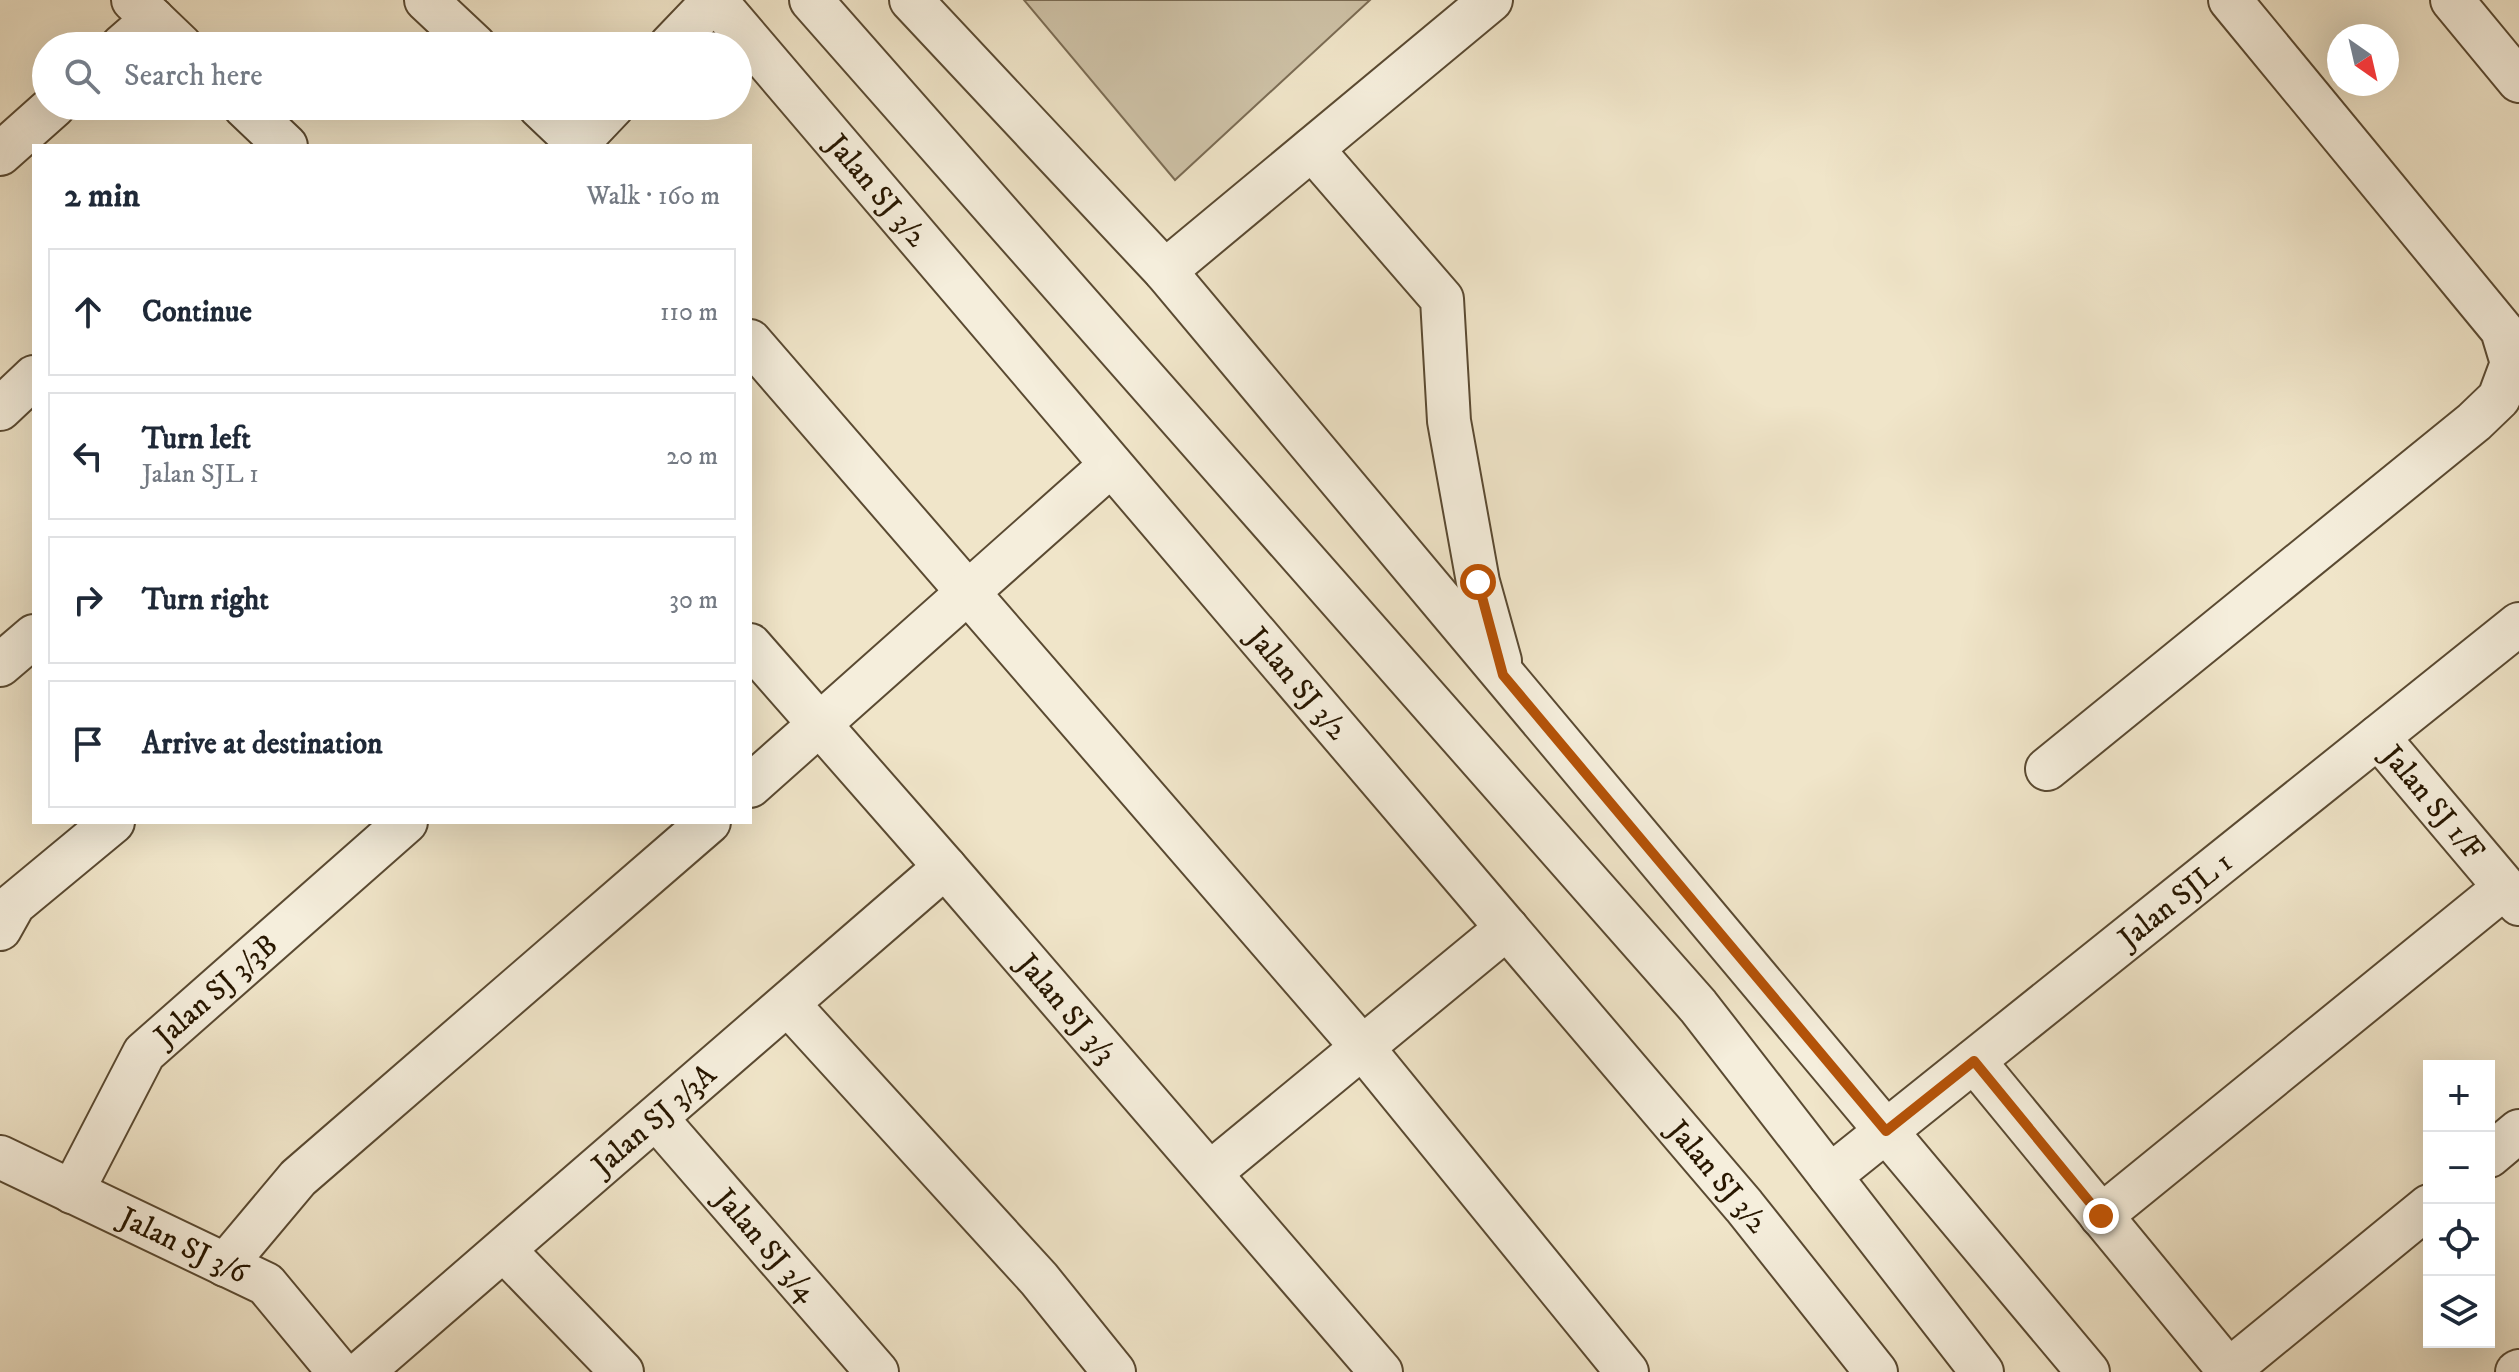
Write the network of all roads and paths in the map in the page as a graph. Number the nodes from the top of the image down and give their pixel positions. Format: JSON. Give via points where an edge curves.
{"nodes":[{"id":1,"x":426,"y":0,"type":"edge"},
{"id":2,"x":715,"y":0,"type":"edge"},
{"id":3,"x":811,"y":0,"type":"edge"},
{"id":4,"x":911,"y":0,"type":"edge"},
{"id":5,"x":1491,"y":0,"type":"edge"},
{"id":6,"x":2230,"y":0,"type":"edge"},
{"id":7,"x":2452,"y":0,"type":"edge"},
{"id":8,"x":460,"y":32,"type":"edge"},
{"id":9,"x":684,"y":32,"type":"edge"},
{"id":10,"x":742,"y":32,"type":"edge"},
{"id":11,"x":752,"y":43,"type":"edge"},
{"id":12,"x":2519,"y":81,"type":"edge"},
{"id":13,"x":38,"y":120,"type":"edge"},
{"id":14,"x":258,"y":120,"type":"edge"},
{"id":15,"x":553,"y":120,"type":"edge"},
{"id":16,"x":600,"y":120,"type":"edge"},
{"id":17,"x":283,"y":144,"type":"edge"},
{"id":18,"x":577,"y":144,"type":"edge"},
{"id":19,"x":579,"y":144,"type":"edge"},
{"id":20,"x":1312,"y":149,"type":"junction"},
{"id":21,"x":0,"y":154,"type":"edge"},
{"id":22,"x":1165,"y":271,"type":"junction"},
{"id":23,"x":752,"y":343,"type":"edge"},
{"id":24,"x":32,"y":379,"type":"edge"},
{"id":25,"x":0,"y":409,"type":"edge"},
{"id":26,"x":1111,"y":465,"type":"junction"},
{"id":27,"x":969,"y":592,"type":"junction"},
{"id":28,"x":2519,"y":624,"type":"edge"},
{"id":29,"x":32,"y":638,"type":"edge"},
{"id":30,"x":752,"y":647,"type":"edge"},
{"id":31,"x":0,"y":665,"type":"edge"},
{"id":32,"x":1503,"y":675,"type":"junction"},
{"id":33,"x":821,"y":725,"type":"junction"},
{"id":34,"x":2378,"y":737,"type":"junction"},
{"id":35,"x":2047,"y":769,"type":"dead end"},
{"id":36,"x":752,"y":784,"type":"edge"},
{"id":37,"x":111,"y":824,"type":"edge"},
{"id":38,"x":404,"y":824,"type":"edge"},
{"id":39,"x":707,"y":824,"type":"edge"},
{"id":40,"x":945,"y":867,"type":"junction"},
{"id":41,"x":2512,"y":896,"type":"edge"},
{"id":42,"x":1507,"y":928,"type":"junction"},
{"id":43,"x":0,"y":929,"type":"edge"},
{"id":44,"x":788,"y":1004,"type":"junction"},
{"id":45,"x":1362,"y":1047,"type":"junction"},
{"id":46,"x":1974,"y":1061,"type":"junction"},
{"id":47,"x":656,"y":1118,"type":"junction"},
{"id":48,"x":1886,"y":1131,"type":"junction"},
{"id":49,"x":2519,"y":1131,"type":"edge"},
{"id":50,"x":2495,"y":1151,"type":"edge"},
{"id":51,"x":0,"y":1157,"type":"edge"},
{"id":52,"x":1210,"y":1173,"type":"junction"},
{"id":53,"x":1830,"y":1176,"type":"junction"},
{"id":54,"x":72,"y":1192,"type":"junction"},
{"id":55,"x":2423,"y":1211,"type":"edge"},
{"id":56,"x":2101,"y":1216,"type":"junction"},
{"id":57,"x":504,"y":1250,"type":"junction"},
{"id":58,"x":225,"y":1265,"type":"junction"},
{"id":59,"x":2230,"y":1371,"type":"edge"},
{"id":60,"x":339,"y":1372,"type":"edge"},
{"id":61,"x":362,"y":1372,"type":"edge"},
{"id":62,"x":622,"y":1372,"type":"edge"},
{"id":63,"x":877,"y":1372,"type":"edge"},
{"id":64,"x":1114,"y":1372,"type":"edge"},
{"id":65,"x":1381,"y":1372,"type":"edge"},
{"id":66,"x":1627,"y":1372,"type":"edge"},
{"id":67,"x":1876,"y":1372,"type":"edge"},
{"id":68,"x":1982,"y":1372,"type":"edge"},
{"id":69,"x":2088,"y":1372,"type":"edge"}],
"edges":[{"from":1,"to":8,"type":"street"},
{"from":2,"to":9,"type":"street"},
{"from":2,"to":10,"type":"street","name":"Jalan SJ 3/2"},
{"from":3,"to":53,"type":"street","via":[[1698,1006]]},
{"from":4,"to":22,"type":"street"},
{"from":5,"to":20,"type":"street"},
{"from":6,"to":35,"type":"street","via":[[2502,330],[2512,363],[2499,398],[2474,422]]},
{"from":7,"to":12,"type":"street"},
{"from":11,"to":26,"type":"street","name":"Jalan SJ 3/2"},
{"from":13,"to":21,"type":"street"},
{"from":14,"to":17,"type":"street"},
{"from":15,"to":18,"type":"street"},
{"from":16,"to":19,"type":"street"},
{"from":20,"to":22,"type":"street"},
{"from":20,"to":32,"type":"street","via":[[1442,299],[1449,421],[1478,582]]},
{"from":22,"to":32,"type":"street"},
{"from":23,"to":27,"type":"street"},
{"from":24,"to":25,"type":"street"},
{"from":26,"to":27,"type":"street"},
{"from":26,"to":42,"type":"street","name":"Jalan SJ 3/2"},
{"from":27,"to":33,"type":"street"},
{"from":27,"to":45,"type":"street"},
{"from":28,"to":34,"type":"street","name":"Jalan SJL 1"},
{"from":29,"to":31,"type":"street"},
{"from":30,"to":33,"type":"street","name":"Jalan SJ 3/3"},
{"from":32,"to":48,"type":"street"},
{"from":33,"to":36,"type":"street"},
{"from":33,"to":40,"type":"street","name":"Jalan SJ 3/3"},
{"from":34,"to":41,"type":"street","name":"Jalan SJ 1/F"},
{"from":34,"to":46,"type":"street","name":"Jalan SJL 1"},
{"from":37,"to":43,"type":"street","via":[[14,904]]},
{"from":38,"to":54,"type":"street","name":"Jalan SJ 3/3B","via":[[144,1053]]},
{"from":39,"to":58,"type":"street","via":[[298,1178]]},
{"from":40,"to":44,"type":"street","name":"Jalan SJ 3/3A"},
{"from":40,"to":52,"type":"street","name":"Jalan SJ 3/3"},
{"from":41,"to":56,"type":"street"},
{"from":42,"to":45,"type":"street"},
{"from":42,"to":67,"type":"street","name":"Jalan SJ 3/2","via":[[1744,1206]]},
{"from":44,"to":47,"type":"street","name":"Jalan SJ 3/3A"},
{"from":44,"to":64,"type":"street","via":[[1039,1279]]},
{"from":45,"to":52,"type":"street"},
{"from":45,"to":66,"type":"street"},
{"from":46,"to":48,"type":"street","name":"Jalan SJL 1"},
{"from":46,"to":56,"type":"street"},
{"from":47,"to":57,"type":"street","name":"Jalan SJ 3/3A"},
{"from":47,"to":63,"type":"street","name":"Jalan SJ 3/4"},
{"from":48,"to":53,"type":"street","name":"Jalan SJL 1"},
{"from":48,"to":69,"type":"street"},
{"from":49,"to":50,"type":"street"},
{"from":51,"to":54,"type":"street","name":"Jalan SJ 3/6"},
{"from":52,"to":65,"type":"street","name":"Jalan SJ 3/3"},
{"from":53,"to":68,"type":"street"},
{"from":54,"to":58,"type":"street","name":"Jalan SJ 3/6"},
{"from":55,"to":59,"type":"street"},
{"from":56,"to":59,"type":"street"},
{"from":57,"to":61,"type":"street","name":"Jalan SJ 3/3A"},
{"from":57,"to":62,"type":"street"},
{"from":58,"to":60,"type":"street","name":"Jalan SJ 3/6","via":[[266,1284]]}]}
